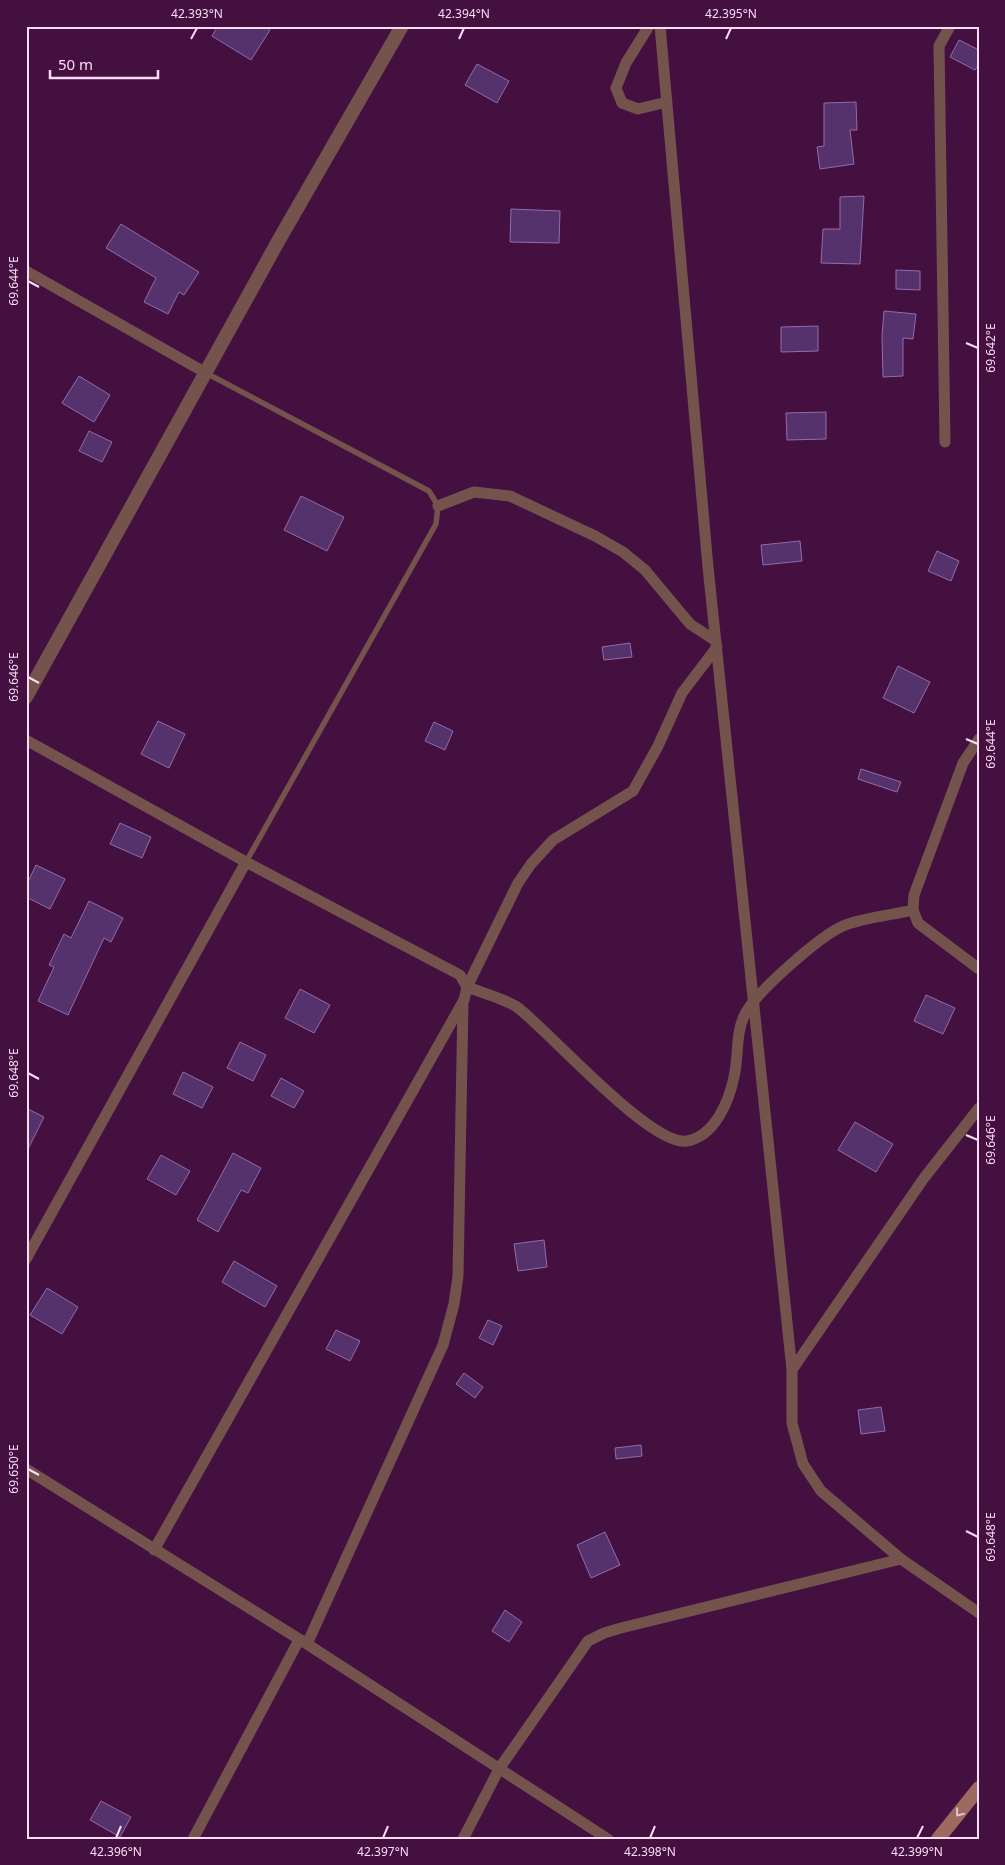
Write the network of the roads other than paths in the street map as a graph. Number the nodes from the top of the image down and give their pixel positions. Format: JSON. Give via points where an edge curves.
{"nodes":[{"id":1,"x":402,"y":26,"type":"edge"},
{"id":2,"x":649,"y":26,"type":"edge"},
{"id":3,"x":660,"y":26,"type":"edge"},
{"id":4,"x":950,"y":26,"type":"edge"},
{"id":5,"x":667,"y":102,"type":"junction"},
{"id":6,"x":26,"y":271,"type":"edge"},
{"id":7,"x":206,"y":373,"type":"junction"},
{"id":8,"x":945,"y":442,"type":"dead end"},
{"id":9,"x":438,"y":506,"type":"junction"},
{"id":10,"x":716,"y":644,"type":"junction"},
{"id":11,"x":26,"y":698,"type":"edge"},
{"id":12,"x":979,"y":739,"type":"edge"},
{"id":13,"x":26,"y":740,"type":"edge"},
{"id":14,"x":246,"y":862,"type":"junction"},
{"id":15,"x":913,"y":910,"type":"junction"},
{"id":16,"x":979,"y":968,"type":"edge"},
{"id":17,"x":468,"y":987,"type":"junction"},
{"id":18,"x":464,"y":1000,"type":"junction"},
{"id":19,"x":754,"y":1002,"type":"junction"},
{"id":20,"x":979,"y":1108,"type":"edge"},
{"id":21,"x":26,"y":1259,"type":"edge"},
{"id":22,"x":792,"y":1370,"type":"junction"},
{"id":23,"x":26,"y":1469,"type":"edge"},
{"id":24,"x":154,"y":1550,"type":"junction"},
{"id":25,"x":901,"y":1559,"type":"junction"},
{"id":26,"x":979,"y":1613,"type":"edge"},
{"id":27,"x":303,"y":1642,"type":"junction"},
{"id":28,"x":499,"y":1769,"type":"junction"},
{"id":29,"x":979,"y":1788,"type":"edge"},
{"id":30,"x":193,"y":1839,"type":"edge"},
{"id":31,"x":463,"y":1839,"type":"edge"},
{"id":32,"x":608,"y":1839,"type":"edge"},
{"id":33,"x":938,"y":1839,"type":"edge"}],
"edges":[{"from":1,"to":7,"type":"street"},
{"from":2,"to":5,"type":"street","via":[[626,63],[616,88],[622,102],[638,109]]},
{"from":3,"to":5,"type":"street"},
{"from":4,"to":8,"type":"street","via":[[939,46]]},
{"from":5,"to":10,"type":"street"},
{"from":6,"to":7,"type":"street"},
{"from":7,"to":9,"type":"lane","via":[[429,491]]},
{"from":7,"to":11,"type":"street"},
{"from":9,"to":10,"type":"street","via":[[474,492],[510,496],[595,536],[623,552],[645,570],[690,624]]},
{"from":9,"to":14,"type":"lane","via":[[436,524]]},
{"from":10,"to":17,"type":"street","via":[[682,693],[633,791],[553,840],[531,864],[518,883]]},
{"from":10,"to":19,"type":"street"},
{"from":12,"to":15,"type":"street","via":[[963,763],[914,895]]},
{"from":13,"to":14,"type":"street"},
{"from":14,"to":17,"type":"street","via":[[460,975]]},
{"from":14,"to":21,"type":"street"},
{"from":15,"to":16,"type":"street","via":[[918,923]]},
{"from":15,"to":19,"type":"street","via":[[843,926],[800,956]]},
{"from":17,"to":18,"type":"street"},
{"from":17,"to":19,"type":"street","via":[[516,1006],[630,1110],[670,1140],[687,1141],[705,1132],[717,1120],[726,1102],[735,1077],[739,1032]]},
{"from":18,"to":24,"type":"street"},
{"from":18,"to":27,"type":"street","via":[[458,1276],[454,1304],[443,1345]]},
{"from":19,"to":22,"type":"street"},
{"from":20,"to":22,"type":"street","via":[[924,1178]]},
{"from":22,"to":25,"type":"street","via":[[792,1423],[803,1464],[821,1491]]},
{"from":23,"to":24,"type":"street"},
{"from":24,"to":27,"type":"street"},
{"from":25,"to":26,"type":"street"},
{"from":25,"to":28,"type":"street","via":[[621,1628],[588,1641]]},
{"from":27,"to":28,"type":"street"},
{"from":27,"to":30,"type":"street"},
{"from":28,"to":31,"type":"street"},
{"from":28,"to":32,"type":"street"},
{"from":29,"to":33,"type":"main road","one_way":true}]}
